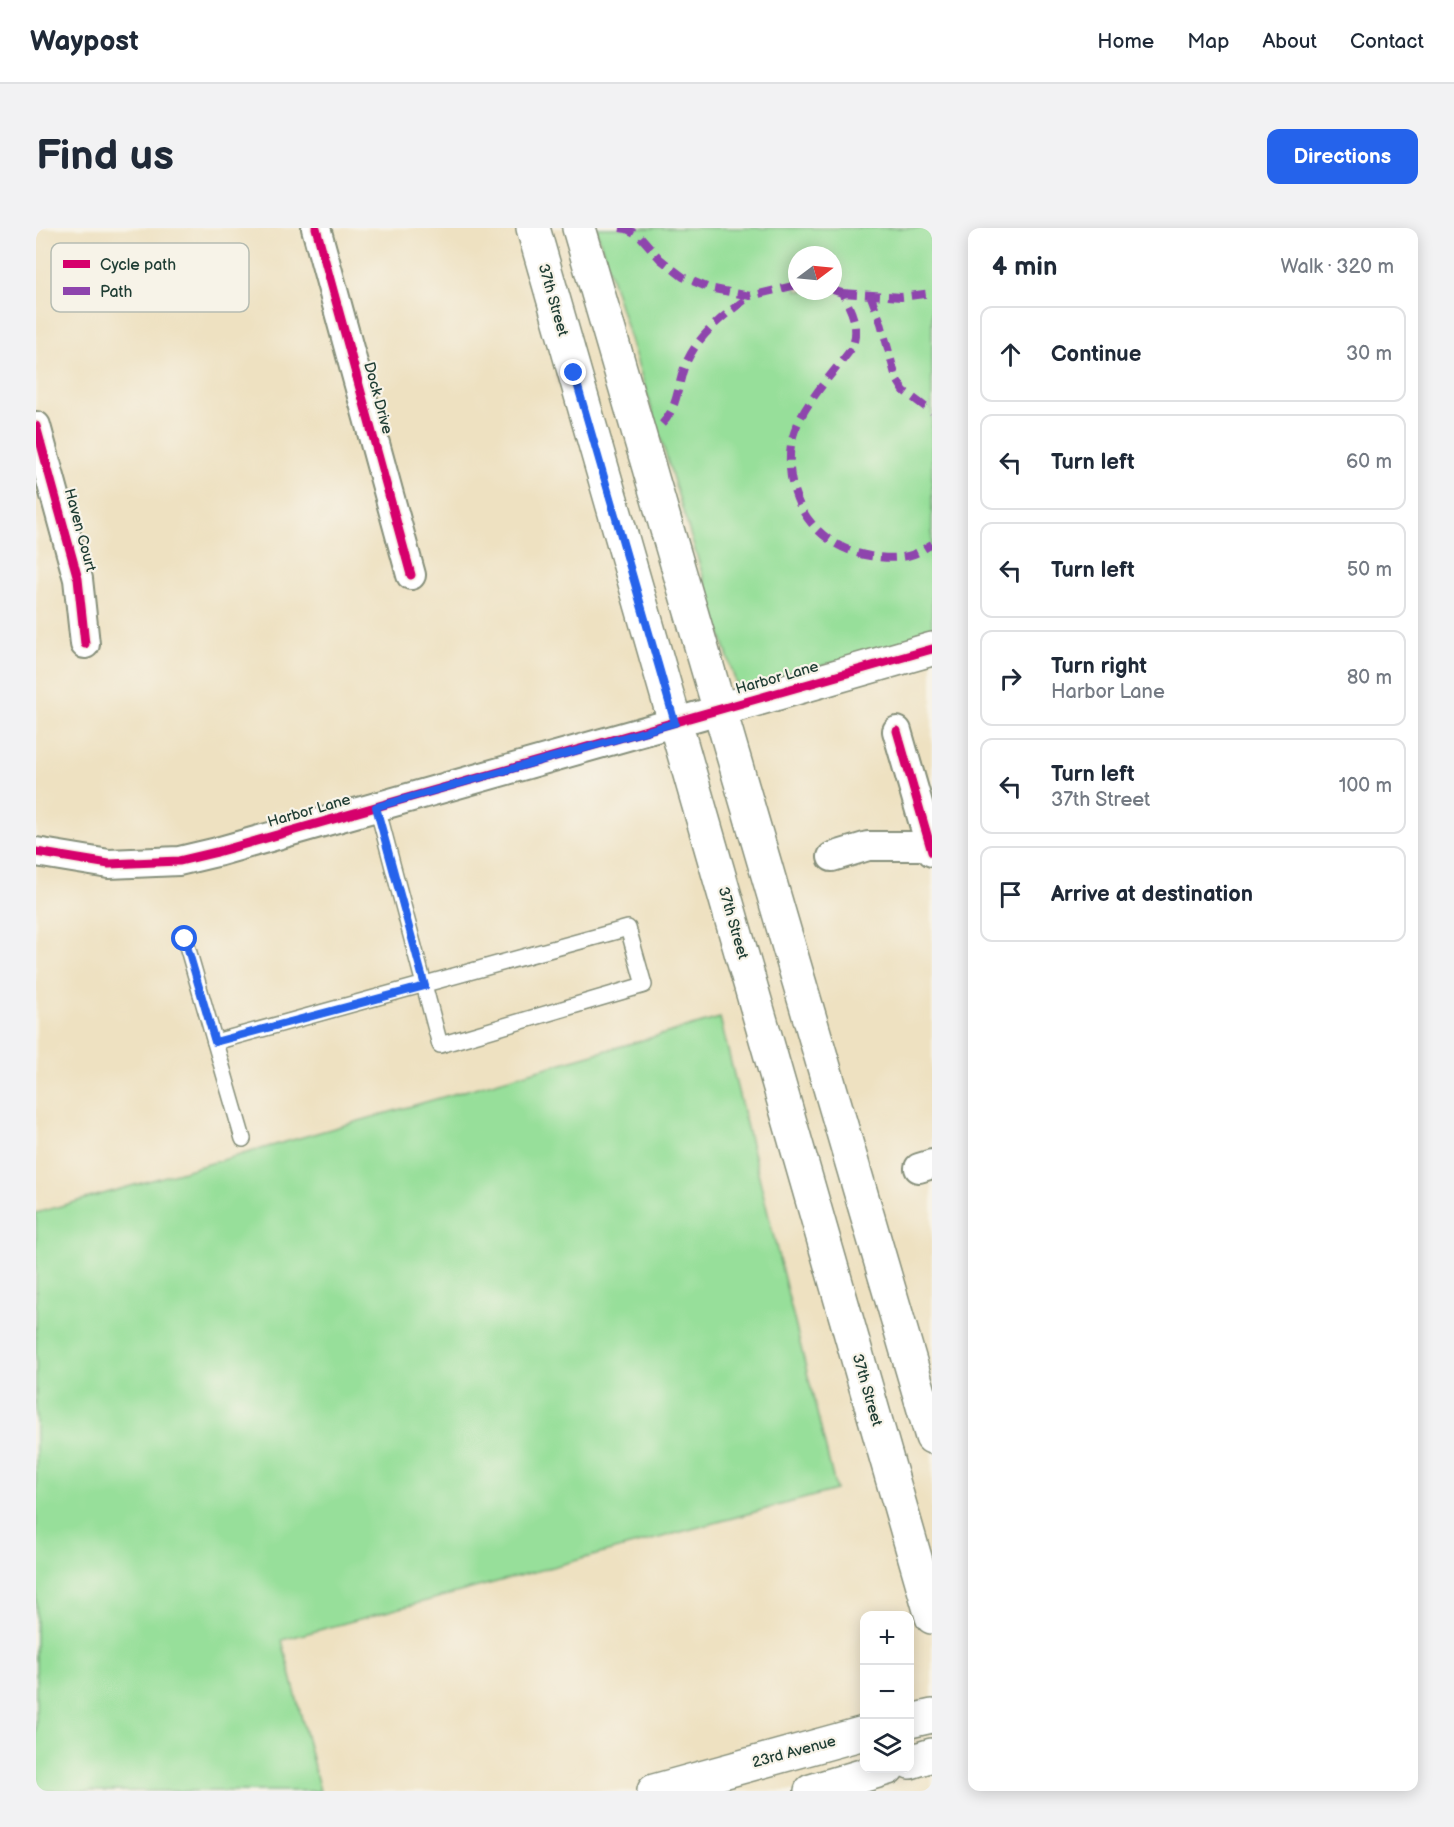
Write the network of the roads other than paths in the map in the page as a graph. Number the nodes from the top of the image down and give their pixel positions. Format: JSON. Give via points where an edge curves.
{"nodes":[{"id":1,"x":316,"y":228,"type":"edge"},
{"id":2,"x":532,"y":228,"type":"edge"},
{"id":3,"x":579,"y":228,"type":"edge"},
{"id":4,"x":36,"y":426,"type":"edge"},
{"id":5,"x":411,"y":575,"type":"dead end"},
{"id":6,"x":85,"y":644,"type":"dead end"},
{"id":7,"x":932,"y":649,"type":"edge"},
{"id":8,"x":719,"y":710,"type":"junction"},
{"id":9,"x":675,"y":723,"type":"junction"},
{"id":10,"x":897,"y":731,"type":"dead end"},
{"id":11,"x":376,"y":807,"type":"junction"},
{"id":12,"x":931,"y":848,"type":"edge"},
{"id":13,"x":36,"y":852,"type":"edge"},
{"id":14,"x":832,"y":857,"type":"dead end"},
{"id":15,"x":185,"y":939,"type":"dead end"},
{"id":16,"x":425,"y":986,"type":"junction"},
{"id":17,"x":814,"y":1033,"type":"junction"},
{"id":18,"x":215,"y":1042,"type":"junction"},
{"id":19,"x":768,"y":1046,"type":"junction"},
{"id":20,"x":243,"y":1139,"type":"dead end"},
{"id":21,"x":925,"y":1386,"type":"edge"},
{"id":22,"x":932,"y":1437,"type":"edge"},
{"id":23,"x":932,"y":1617,"type":"edge"},
{"id":24,"x":932,"y":1716,"type":"edge"},
{"id":25,"x":914,"y":1720,"type":"edge"},
{"id":26,"x":860,"y":1734,"type":"edge"},
{"id":27,"x":932,"y":1755,"type":"edge"},
{"id":28,"x":914,"y":1760,"type":"edge"},
{"id":29,"x":871,"y":1773,"type":"edge"},
{"id":30,"x":654,"y":1791,"type":"edge"},
{"id":31,"x":811,"y":1791,"type":"edge"}],
"edges":[{"from":1,"to":5,"type":"street","name":"Dock Drive"},
{"from":2,"to":9,"type":"main road","name":"37th Street"},
{"from":3,"to":8,"type":"main road"},
{"from":4,"to":6,"type":"street","name":"Haven Court","via":[[78,579]]},
{"from":7,"to":8,"type":"main road","name":"Harbor Lane"},
{"from":8,"to":9,"type":"street","name":"Harbor Lane"},
{"from":8,"to":17,"type":"main road"},
{"from":9,"to":11,"type":"street","name":"Harbor Lane"},
{"from":9,"to":19,"type":"main road","name":"37th Street"},
{"from":10,"to":12,"type":"street"},
{"from":11,"to":13,"type":"street","name":"Harbor Lane","via":[[179,861],[109,864]]},
{"from":11,"to":16,"type":"lane"},
{"from":12,"to":14,"type":"street","via":[[867,846]]},
{"from":15,"to":18,"type":"lane"},
{"from":16,"to":16,"type":"lane","via":[[440,1045],[644,985],[628,928]]},
{"from":16,"to":18,"type":"lane"},
{"from":17,"to":19,"type":"main road"},
{"from":17,"to":21,"type":"main road"},
{"from":18,"to":20,"type":"lane"},
{"from":19,"to":23,"type":"main road","name":"37th Street"},
{"from":21,"to":22,"type":"main road"},
{"from":24,"to":25,"type":"main road"},
{"from":26,"to":30,"type":"main road","name":"23rd Avenue"},
{"from":27,"to":28,"type":"main road"},
{"from":29,"to":31,"type":"main road"}]}
